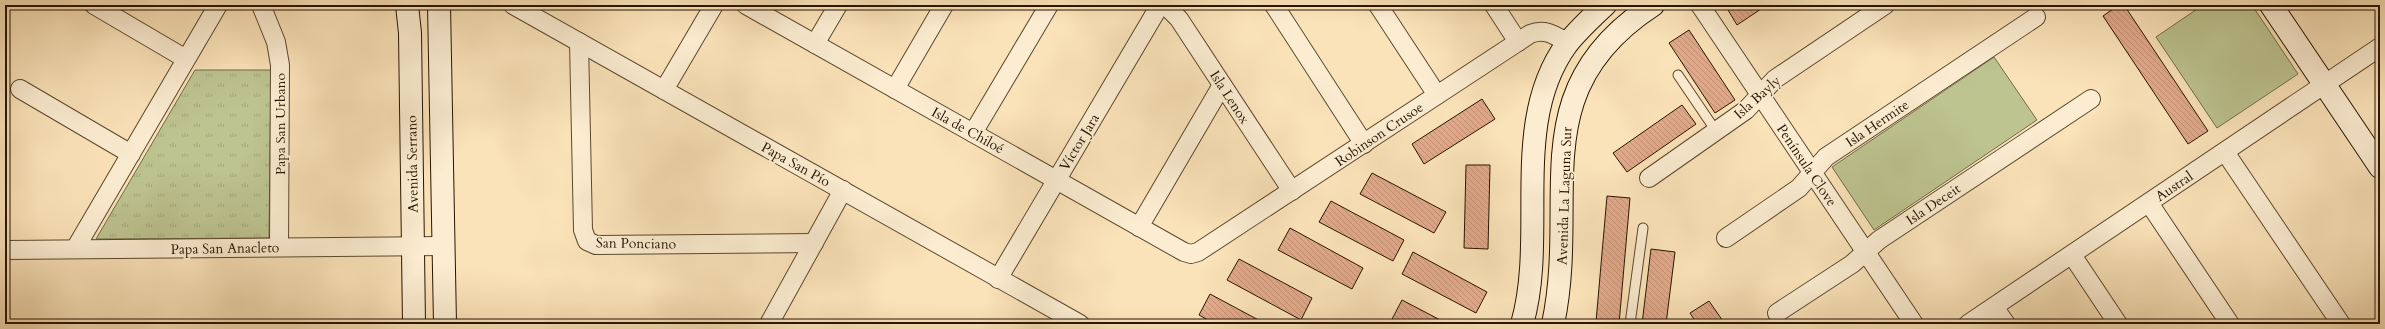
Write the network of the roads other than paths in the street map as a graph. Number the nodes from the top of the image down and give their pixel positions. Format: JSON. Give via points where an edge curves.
{"nodes":[{"id":1,"x":94,"y":5,"type":"edge"},
{"id":2,"x":218,"y":5,"type":"edge"},
{"id":3,"x":261,"y":5,"type":"edge"},
{"id":4,"x":407,"y":5,"type":"edge"},
{"id":5,"x":439,"y":5,"type":"edge"},
{"id":6,"x":512,"y":5,"type":"edge"},
{"id":7,"x":714,"y":5,"type":"edge"},
{"id":8,"x":746,"y":5,"type":"edge"},
{"id":9,"x":838,"y":5,"type":"edge"},
{"id":10,"x":944,"y":5,"type":"edge"},
{"id":11,"x":1049,"y":5,"type":"edge"},
{"id":12,"x":1160,"y":5,"type":"edge"},
{"id":13,"x":1165,"y":5,"type":"edge"},
{"id":14,"x":1274,"y":5,"type":"edge"},
{"id":15,"x":1378,"y":5,"type":"edge"},
{"id":16,"x":1494,"y":5,"type":"edge"},
{"id":17,"x":1605,"y":5,"type":"edge"},
{"id":18,"x":1653,"y":5,"type":"edge"},
{"id":19,"x":1700,"y":5,"type":"edge"},
{"id":20,"x":1885,"y":5,"type":"edge"},
{"id":21,"x":2271,"y":5,"type":"edge"},
{"id":22,"x":2036,"y":17,"type":"dead end"},
{"id":23,"x":579,"y":42,"type":"junction"},
{"id":24,"x":1518,"y":42,"type":"junction"},
{"id":25,"x":1568,"y":43,"type":"junction"},
{"id":26,"x":815,"y":44,"type":"junction"},
{"id":27,"x":2380,"y":47,"type":"edge"},
{"id":28,"x":186,"y":59,"type":"junction"},
{"id":29,"x":1678,"y":75,"type":"dead end"},
{"id":30,"x":1222,"y":85,"type":"junction"},
{"id":31,"x":2323,"y":85,"type":"junction"},
{"id":32,"x":20,"y":89,"type":"dead end"},
{"id":33,"x":895,"y":89,"type":"junction"},
{"id":34,"x":664,"y":90,"type":"junction"},
{"id":35,"x":1760,"y":94,"type":"junction"},
{"id":36,"x":1437,"y":96,"type":"junction"},
{"id":37,"x":2091,"y":99,"type":"dead end"},
{"id":38,"x":1716,"y":131,"type":"junction"},
{"id":39,"x":973,"y":133,"type":"junction"},
{"id":40,"x":1364,"y":144,"type":"junction"},
{"id":41,"x":2225,"y":152,"type":"junction"},
{"id":42,"x":131,"y":154,"type":"junction"},
{"id":43,"x":2380,"y":168,"type":"edge"},
{"id":44,"x":1812,"y":173,"type":"junction"},
{"id":45,"x":1649,"y":178,"type":"dead end"},
{"id":46,"x":1056,"y":180,"type":"junction"},
{"id":47,"x":843,"y":190,"type":"junction"},
{"id":48,"x":1292,"y":192,"type":"junction"},
{"id":49,"x":2149,"y":203,"type":"junction"},
{"id":50,"x":1139,"y":227,"type":"junction"},
{"id":51,"x":1644,"y":228,"type":"dead end"},
{"id":52,"x":1726,"y":238,"type":"dead end"},
{"id":53,"x":814,"y":243,"type":"junction"},
{"id":54,"x":414,"y":246,"type":"junction"},
{"id":55,"x":444,"y":246,"type":"junction"},
{"id":56,"x":279,"y":247,"type":"junction"},
{"id":57,"x":75,"y":249,"type":"junction"},
{"id":58,"x":5,"y":250,"type":"edge"},
{"id":59,"x":1866,"y":252,"type":"junction"},
{"id":60,"x":1191,"y":254,"type":"joint"},
{"id":61,"x":2072,"y":255,"type":"junction"},
{"id":62,"x":998,"y":279,"type":"junction"},
{"id":63,"x":1994,"y":307,"type":"junction"},
{"id":64,"x":1777,"y":313,"type":"dead end"},
{"id":65,"x":414,"y":324,"type":"edge"},
{"id":66,"x":445,"y":324,"type":"edge"},
{"id":67,"x":769,"y":324,"type":"edge"},
{"id":68,"x":1080,"y":324,"type":"edge"},
{"id":69,"x":1522,"y":324,"type":"edge"},
{"id":70,"x":1552,"y":324,"type":"edge"},
{"id":71,"x":1630,"y":324,"type":"edge"},
{"id":72,"x":1914,"y":324,"type":"edge"},
{"id":73,"x":1968,"y":324,"type":"edge"},
{"id":74,"x":2006,"y":324,"type":"edge"},
{"id":75,"x":2118,"y":324,"type":"edge"},
{"id":76,"x":2230,"y":324,"type":"edge"},
{"id":77,"x":2341,"y":324,"type":"edge"}],
"edges":[{"from":1,"to":28,"type":"street"},
{"from":2,"to":28,"type":"street"},
{"from":3,"to":56,"type":"street","name":"Papa San Urbano","via":[[276,42],[280,65]]},
{"from":4,"to":54,"type":"street","name":"Avenida Serrano","via":[[410,33]]},
{"from":5,"to":55,"type":"street"},
{"from":6,"to":23,"type":"street","name":"Papa San Pío"},
{"from":7,"to":34,"type":"street"},
{"from":8,"to":26,"type":"street","name":"Isla de Chiloé"},
{"from":9,"to":26,"type":"street"},
{"from":10,"to":33,"type":"street"},
{"from":11,"to":39,"type":"street"},
{"from":12,"to":46,"type":"street","name":"Víctor Jara"},
{"from":13,"to":30,"type":"street","name":"Isla Lenox","via":[[1175,14]]},
{"from":14,"to":40,"type":"street"},
{"from":15,"to":36,"type":"street"},
{"from":16,"to":24,"type":"street"},
{"from":17,"to":25,"type":"street","name":"Avenida La Laguna Sur"},
{"from":18,"to":70,"type":"street","name":"Avenida La Laguna Sur","via":[[1624,25],[1601,50],[1582,77],[1570,106],[1564,142],[1562,260]]},
{"from":19,"to":35,"type":"street","name":"Península Clove"},
{"from":20,"to":35,"type":"street","name":"Isla Bayly","via":[[1774,79]]},
{"from":21,"to":31,"type":"street"},
{"from":22,"to":44,"type":"street","name":"Isla Hermite","via":[[1826,157]]},
{"from":23,"to":34,"type":"street","name":"Papa San Pío"},
{"from":23,"to":53,"type":"street","name":"San Ponciano","via":[[583,230],[587,241],[596,245]]},
{"from":24,"to":25,"type":"street","name":"Robinson Crusoe","via":[[1530,34],[1542,31]]},
{"from":24,"to":36,"type":"street","name":"Robinson Crusoe"},
{"from":25,"to":69,"type":"street","name":"Avenida La Laguna Sur","via":[[1548,78],[1537,123],[1532,264]]},
{"from":26,"to":33,"type":"street","name":"Isla de Chiloé"},
{"from":27,"to":31,"type":"street","name":"Austral"},
{"from":28,"to":42,"type":"street"},
{"from":29,"to":38,"type":"lane"},
{"from":30,"to":48,"type":"street","name":"Isla Lenox"},
{"from":30,"to":50,"type":"street"},
{"from":31,"to":41,"type":"street","name":"Austral"},
{"from":31,"to":43,"type":"street"},
{"from":32,"to":42,"type":"street"},
{"from":33,"to":39,"type":"street","name":"Isla de Chiloé"},
{"from":34,"to":47,"type":"street","name":"Papa San Pío"},
{"from":35,"to":38,"type":"street","name":"Isla Bayly","via":[[1746,110]]},
{"from":35,"to":44,"type":"street","name":"Península Clove"},
{"from":36,"to":40,"type":"street","name":"Robinson Crusoe"},
{"from":37,"to":59,"type":"street","name":"Isla Deceit","via":[[1879,240]]},
{"from":38,"to":45,"type":"street","name":"Isla Bayly"},
{"from":39,"to":46,"type":"street","name":"Isla de Chiloé"},
{"from":40,"to":48,"type":"street","name":"Robinson Crusoe"},
{"from":41,"to":49,"type":"street","name":"Austral"},
{"from":41,"to":77,"type":"street"},
{"from":42,"to":57,"type":"street"},
{"from":44,"to":52,"type":"street","name":"Isla Hermite","via":[[1799,188]]},
{"from":44,"to":59,"type":"street","name":"Península Clove"},
{"from":46,"to":50,"type":"street","name":"Isla de Chiloé"},
{"from":46,"to":62,"type":"street","name":"Víctor Jara"},
{"from":47,"to":53,"type":"street"},
{"from":47,"to":62,"type":"street","name":"Papa San Pío"},
{"from":48,"to":60,"type":"street","name":"Robinson Crusoe"},
{"from":49,"to":61,"type":"street","name":"Austral"},
{"from":49,"to":76,"type":"street"},
{"from":50,"to":60,"type":"street","name":"Isla de Chiloé"},
{"from":51,"to":71,"type":"lane"},
{"from":53,"to":67,"type":"street"},
{"from":54,"to":55,"type":"street","name":"Papa San Anacleto"},
{"from":54,"to":56,"type":"street","name":"Papa San Anacleto"},
{"from":54,"to":65,"type":"street","name":"Avenida Serrano"},
{"from":55,"to":66,"type":"street"},
{"from":56,"to":57,"type":"street","name":"Papa San Anacleto"},
{"from":57,"to":58,"type":"street","name":"Papa San Anacleto"},
{"from":59,"to":64,"type":"street","name":"Isla Deceit"},
{"from":59,"to":72,"type":"street","name":"Península Clove"},
{"from":61,"to":63,"type":"street","name":"Austral"},
{"from":61,"to":75,"type":"street"},
{"from":62,"to":68,"type":"street","name":"Papa San Pío"},
{"from":63,"to":73,"type":"street","name":"Austral"},
{"from":63,"to":74,"type":"street"}]}
